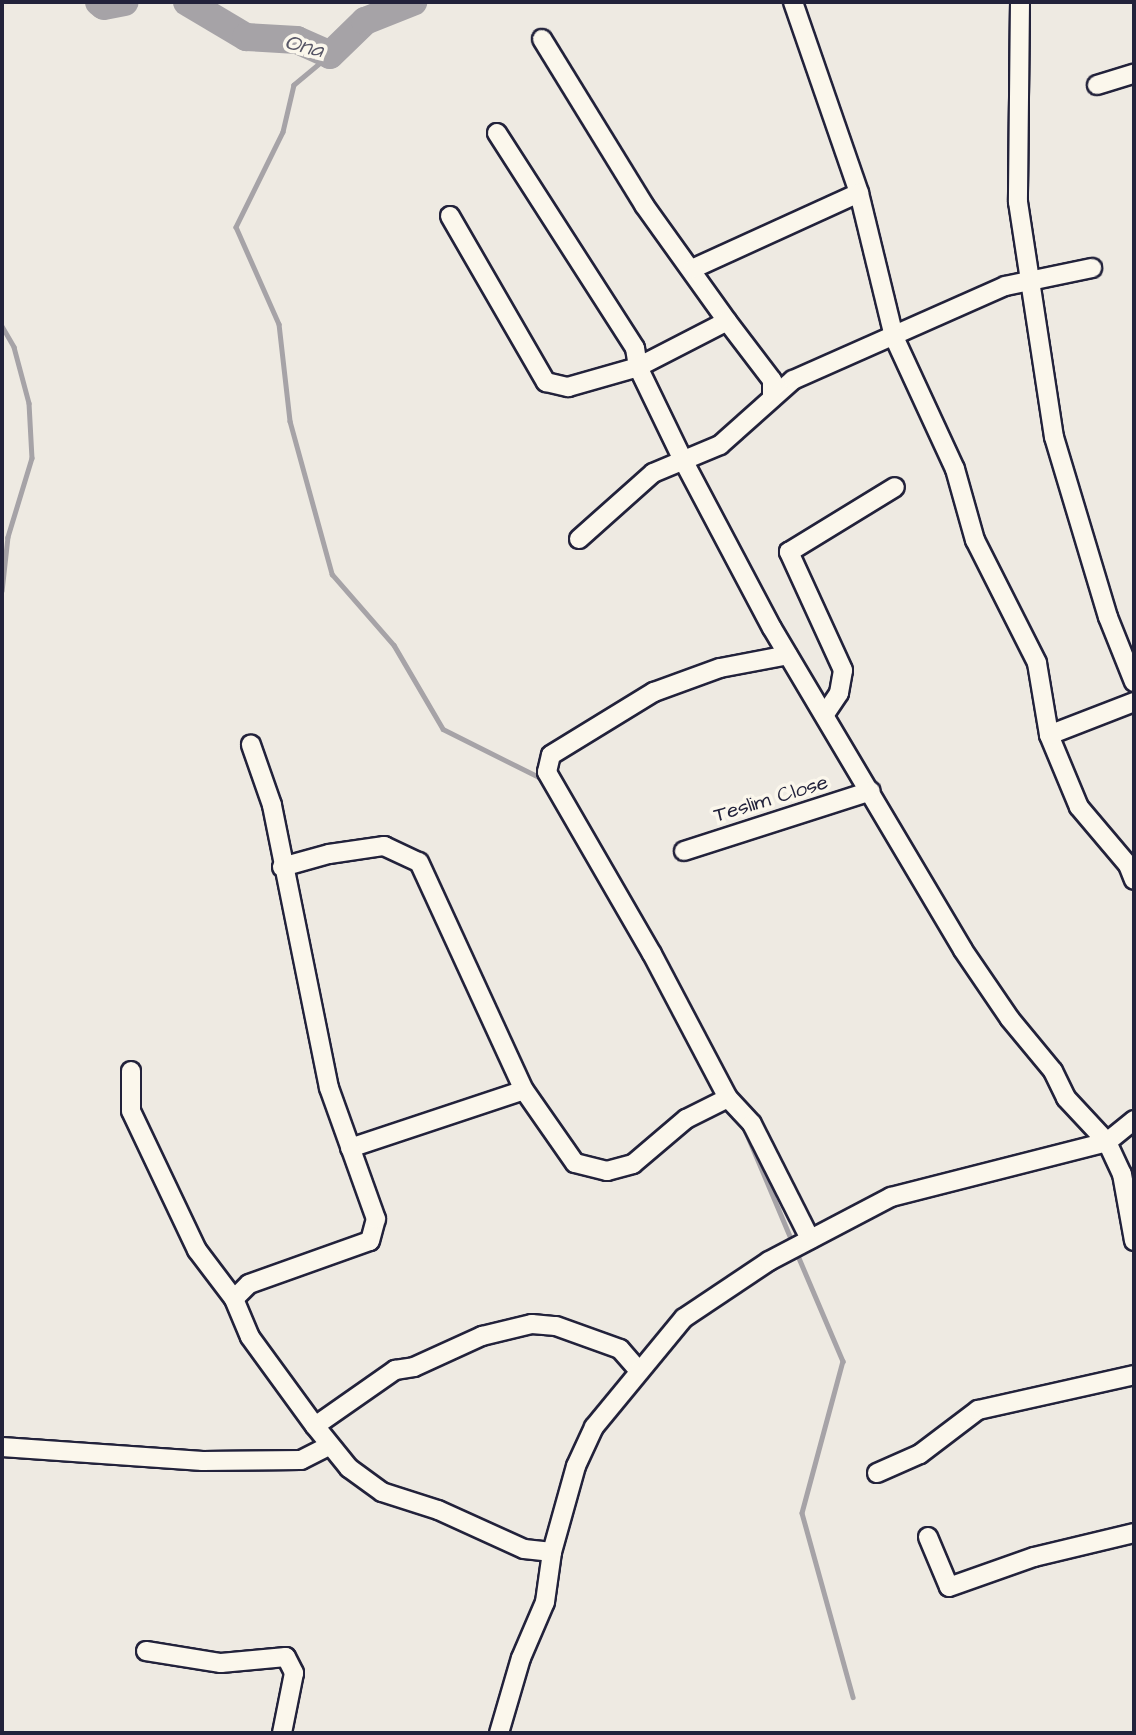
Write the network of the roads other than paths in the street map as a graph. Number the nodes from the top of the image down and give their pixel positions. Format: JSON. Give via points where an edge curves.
{"nodes":[{"id":1,"x":793,"y":2,"type":"edge"},
{"id":2,"x":1020,"y":2,"type":"edge"},
{"id":3,"x":542,"y":39,"type":"dead end"},
{"id":4,"x":1134,"y":74,"type":"edge"},
{"id":5,"x":1097,"y":85,"type":"dead end"},
{"id":6,"x":498,"y":133,"type":"dead end"},
{"id":7,"x":859,"y":194,"type":"junction"},
{"id":8,"x":450,"y":216,"type":"dead end"},
{"id":9,"x":1093,"y":268,"type":"dead end"},
{"id":10,"x":692,"y":269,"type":"junction"},
{"id":11,"x":1031,"y":279,"type":"junction"},
{"id":12,"x":727,"y":321,"type":"junction"},
{"id":13,"x":894,"y":337,"type":"junction"},
{"id":14,"x":638,"y":367,"type":"junction"},
{"id":15,"x":772,"y":397,"type":"junction"},
{"id":16,"x":683,"y":460,"type":"junction"},
{"id":17,"x":895,"y":487,"type":"dead end"},
{"id":18,"x":579,"y":539,"type":"dead end"},
{"id":19,"x":788,"y":655,"type":"junction"},
{"id":20,"x":1134,"y":682,"type":"edge"},
{"id":21,"x":1134,"y":702,"type":"edge"},
{"id":22,"x":825,"y":714,"type":"junction"},
{"id":23,"x":1049,"y":735,"type":"junction"},
{"id":24,"x":251,"y":745,"type":"dead end"},
{"id":25,"x":872,"y":791,"type":"junction"},
{"id":26,"x":684,"y":850,"type":"dead end"},
{"id":27,"x":282,"y":867,"type":"junction"},
{"id":28,"x":1134,"y":880,"type":"edge"},
{"id":29,"x":131,"y":1072,"type":"dead end"},
{"id":30,"x":524,"y":1090,"type":"junction"},
{"id":31,"x":728,"y":1098,"type":"junction"},
{"id":32,"x":1134,"y":1120,"type":"edge"},
{"id":33,"x":1108,"y":1142,"type":"junction"},
{"id":34,"x":350,"y":1148,"type":"junction"},
{"id":35,"x":810,"y":1239,"type":"junction"},
{"id":36,"x":1134,"y":1241,"type":"edge"},
{"id":37,"x":233,"y":1299,"type":"junction"},
{"id":38,"x":638,"y":1370,"type":"junction"},
{"id":39,"x":1134,"y":1375,"type":"edge"},
{"id":40,"x":315,"y":1426,"type":"junction"},
{"id":41,"x":329,"y":1446,"type":"junction"},
{"id":42,"x":2,"y":1447,"type":"edge"},
{"id":43,"x":877,"y":1473,"type":"dead end"},
{"id":44,"x":1134,"y":1533,"type":"edge"},
{"id":45,"x":928,"y":1537,"type":"dead end"},
{"id":46,"x":552,"y":1552,"type":"junction"},
{"id":47,"x":146,"y":1651,"type":"dead end"},
{"id":48,"x":282,"y":1733,"type":"edge"},
{"id":49,"x":499,"y":1733,"type":"edge"}],
"edges":[{"from":1,"to":7,"type":"street"},
{"from":2,"to":11,"type":"street","via":[[1018,202]]},
{"from":3,"to":10,"type":"street","via":[[644,205]]},
{"from":4,"to":5,"type":"street"},
{"from":6,"to":14,"type":"street","via":[[635,348]]},
{"from":7,"to":10,"type":"street"},
{"from":7,"to":13,"type":"street"},
{"from":8,"to":14,"type":"street","via":[[546,383],[568,387]]},
{"from":9,"to":11,"type":"street"},
{"from":10,"to":12,"type":"street"},
{"from":11,"to":13,"type":"street"},
{"from":11,"to":20,"type":"street","via":[[1061,463],[1121,658]]},
{"from":12,"to":14,"type":"street"},
{"from":12,"to":15,"type":"street","via":[[772,380]]},
{"from":13,"to":15,"type":"street","via":[[793,380]]},
{"from":13,"to":23,"type":"street","via":[[955,469],[975,540],[1037,663]]},
{"from":14,"to":16,"type":"street"},
{"from":15,"to":16,"type":"street","via":[[720,445]]},
{"from":16,"to":18,"type":"street","via":[[653,473]]},
{"from":16,"to":19,"type":"street"},
{"from":17,"to":22,"type":"street","via":[[788,554],[843,670],[839,693]]},
{"from":19,"to":22,"type":"street"},
{"from":19,"to":31,"type":"street","via":[[720,668],[654,692],[551,754],[547,772]]},
{"from":21,"to":23,"type":"street"},
{"from":22,"to":25,"type":"street"},
{"from":23,"to":28,"type":"street","via":[[1079,807],[1128,864]]},
{"from":24,"to":27,"type":"street","via":[[272,805]]},
{"from":25,"to":26,"type":"street","name":"Teslim Close"},
{"from":25,"to":33,"type":"street","via":[[962,950],[1053,1071],[1066,1098]]},
{"from":27,"to":30,"type":"street","via":[[329,853],[384,846],[419,862]]},
{"from":27,"to":34,"type":"street","via":[[299,926],[329,1088]]},
{"from":29,"to":37,"type":"street","via":[[131,1111],[197,1250]]},
{"from":30,"to":31,"type":"street","via":[[575,1163],[607,1171],[633,1164],[686,1119]]},
{"from":30,"to":34,"type":"street"},
{"from":31,"to":35,"type":"street","via":[[752,1124]]},
{"from":32,"to":33,"type":"street"},
{"from":33,"to":35,"type":"street","via":[[922,1186],[872,1205]]},
{"from":33,"to":36,"type":"street","via":[[1122,1174]]},
{"from":34,"to":37,"type":"street","via":[[376,1219],[370,1241],[249,1284]]},
{"from":35,"to":38,"type":"street","via":[[724,1287],[684,1318]]},
{"from":37,"to":40,"type":"street","via":[[250,1337]]},
{"from":38,"to":40,"type":"street","via":[[620,1349],[556,1326],[532,1324],[482,1336],[414,1367],[395,1370]]},
{"from":38,"to":46,"type":"street","via":[[594,1427],[576,1466]]},
{"from":39,"to":43,"type":"street","via":[[978,1410],[920,1454]]},
{"from":40,"to":41,"type":"street"},
{"from":41,"to":42,"type":"street","via":[[301,1460],[204,1461]]},
{"from":41,"to":46,"type":"street","via":[[349,1468],[383,1492],[438,1510],[524,1549]]},
{"from":44,"to":45,"type":"street","via":[[1034,1557],[949,1587]]},
{"from":46,"to":49,"type":"street","via":[[545,1602],[521,1658]]},
{"from":47,"to":48,"type":"street","via":[[221,1663],[286,1657],[293,1673]]}]}
